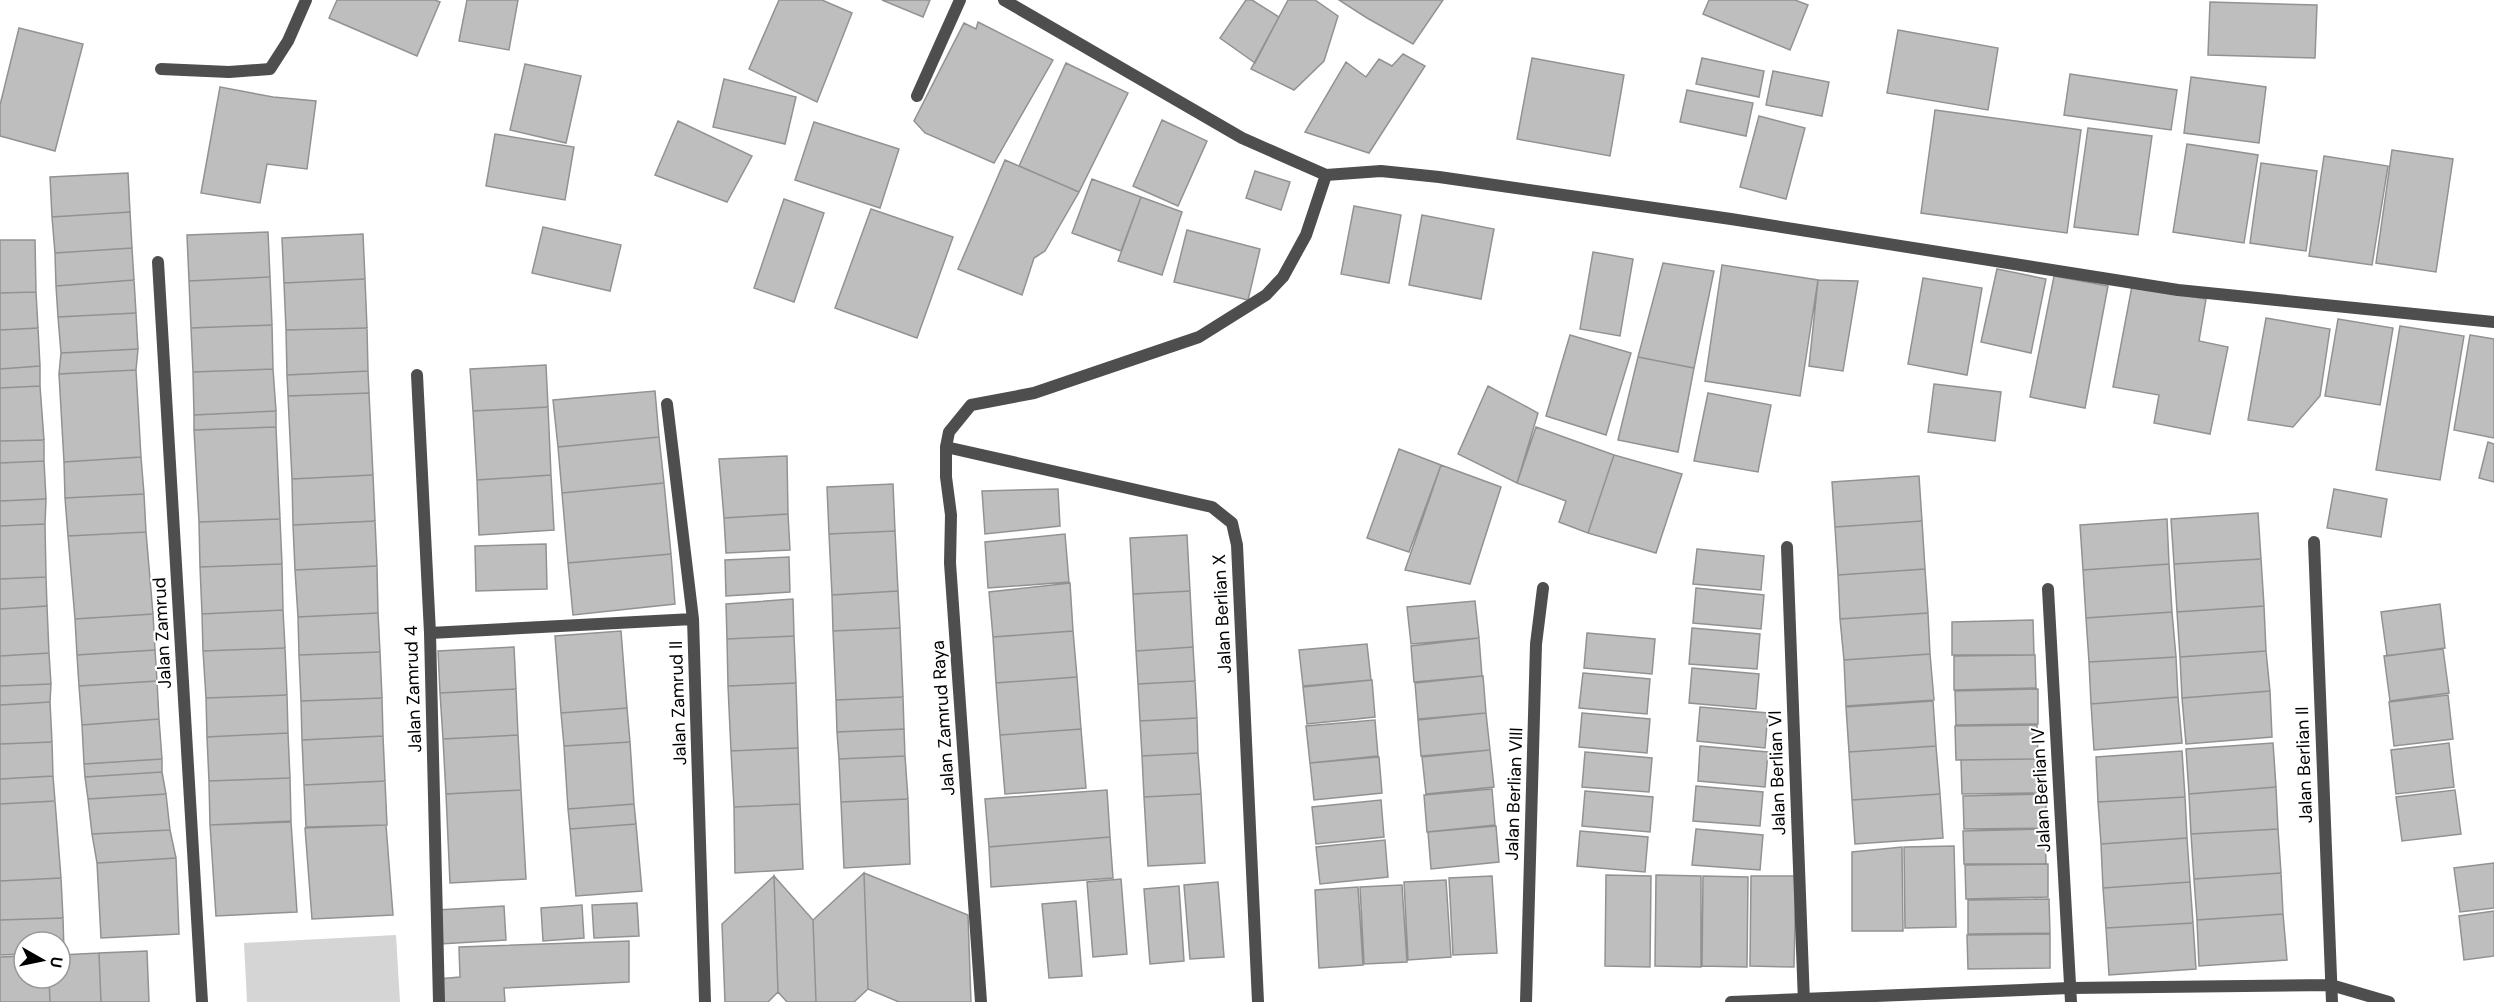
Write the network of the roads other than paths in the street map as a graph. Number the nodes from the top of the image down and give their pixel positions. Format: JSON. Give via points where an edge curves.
{"nodes":[{"id":1,"x":306,"y":0,"type":"edge"},
{"id":2,"x":960,"y":0,"type":"edge"},
{"id":3,"x":1004,"y":0,"type":"edge"},
{"id":4,"x":161,"y":69,"type":"dead end"},
{"id":5,"x":917,"y":96,"type":"dead end"},
{"id":6,"x":1326,"y":175,"type":"junction"},
{"id":7,"x":158,"y":262,"type":"dead end"},
{"id":8,"x":2494,"y":322,"type":"edge"},
{"id":9,"x":417,"y":375,"type":"dead end"},
{"id":10,"x":667,"y":404,"type":"dead end"},
{"id":11,"x":946,"y":447,"type":"junction"},
{"id":12,"x":2314,"y":542,"type":"dead end"},
{"id":13,"x":1787,"y":547,"type":"dead end"},
{"id":14,"x":1543,"y":588,"type":"dead end"},
{"id":15,"x":2048,"y":589,"type":"dead end"},
{"id":16,"x":693,"y":619,"type":"junction"},
{"id":17,"x":430,"y":633,"type":"junction"},
{"id":18,"x":2331,"y":985,"type":"junction"},
{"id":19,"x":2070,"y":988,"type":"junction"},
{"id":20,"x":1804,"y":1000,"type":"edge"},
{"id":21,"x":202,"y":1002,"type":"edge"},
{"id":22,"x":439,"y":1002,"type":"edge"},
{"id":23,"x":705,"y":1002,"type":"edge"},
{"id":24,"x":981,"y":1002,"type":"edge"},
{"id":25,"x":1258,"y":1002,"type":"edge"},
{"id":26,"x":1526,"y":1002,"type":"edge"},
{"id":27,"x":1731,"y":1002,"type":"edge"},
{"id":28,"x":2071,"y":1002,"type":"edge"},
{"id":29,"x":2332,"y":1002,"type":"edge"},
{"id":30,"x":2389,"y":1002,"type":"edge"}],
"edges":[{"from":1,"to":4,"type":"street","via":[[288,41],[270,69]]},
{"from":2,"to":5,"type":"street"},
{"from":3,"to":6,"type":"street","via":[[1242,138]]},
{"from":6,"to":8,"type":"street","via":[[1381,171],[1439,177],[2178,290]]},
{"from":6,"to":11,"type":"street","name":"Jalan Zamrud Raya","via":[[1306,234],[1283,278],[1266,295],[1199,337],[1034,393],[971,405],[949,432]]},
{"from":7,"to":21,"type":"street","name":"Jalan Zamrud"},
{"from":9,"to":17,"type":"street","name":"Jalan Zamrud 4"},
{"from":10,"to":16,"type":"street","name":"Jalan Zamrud II"},
{"from":11,"to":24,"type":"street","name":"Jalan Zamrud Raya","via":[[950,563]]},
{"from":11,"to":25,"type":"street","name":"Jalan Berlian X","via":[[1212,507],[1232,523],[1237,545]]},
{"from":12,"to":18,"type":"street","name":"Jalan Berlian II"},
{"from":13,"to":20,"type":"street","name":"Jalan Berlian VI"},
{"from":14,"to":26,"type":"street","name":"Jalan Berlian VIII","via":[[1536,644]]},
{"from":15,"to":19,"type":"street","name":"Jalan Berlian IV"},
{"from":16,"to":17,"type":"street"},
{"from":16,"to":23,"type":"street","name":"Jalan Zamrud II"},
{"from":17,"to":22,"type":"street","name":"Jalan Zamrud 4"},
{"from":18,"to":19,"type":"street"},
{"from":18,"to":29,"type":"street","name":"Jalan Berlian II"},
{"from":18,"to":30,"type":"street"},
{"from":19,"to":20,"type":"street"},
{"from":19,"to":28,"type":"street","name":"Jalan Berlian IV"},
{"from":20,"to":27,"type":"street"}]}
